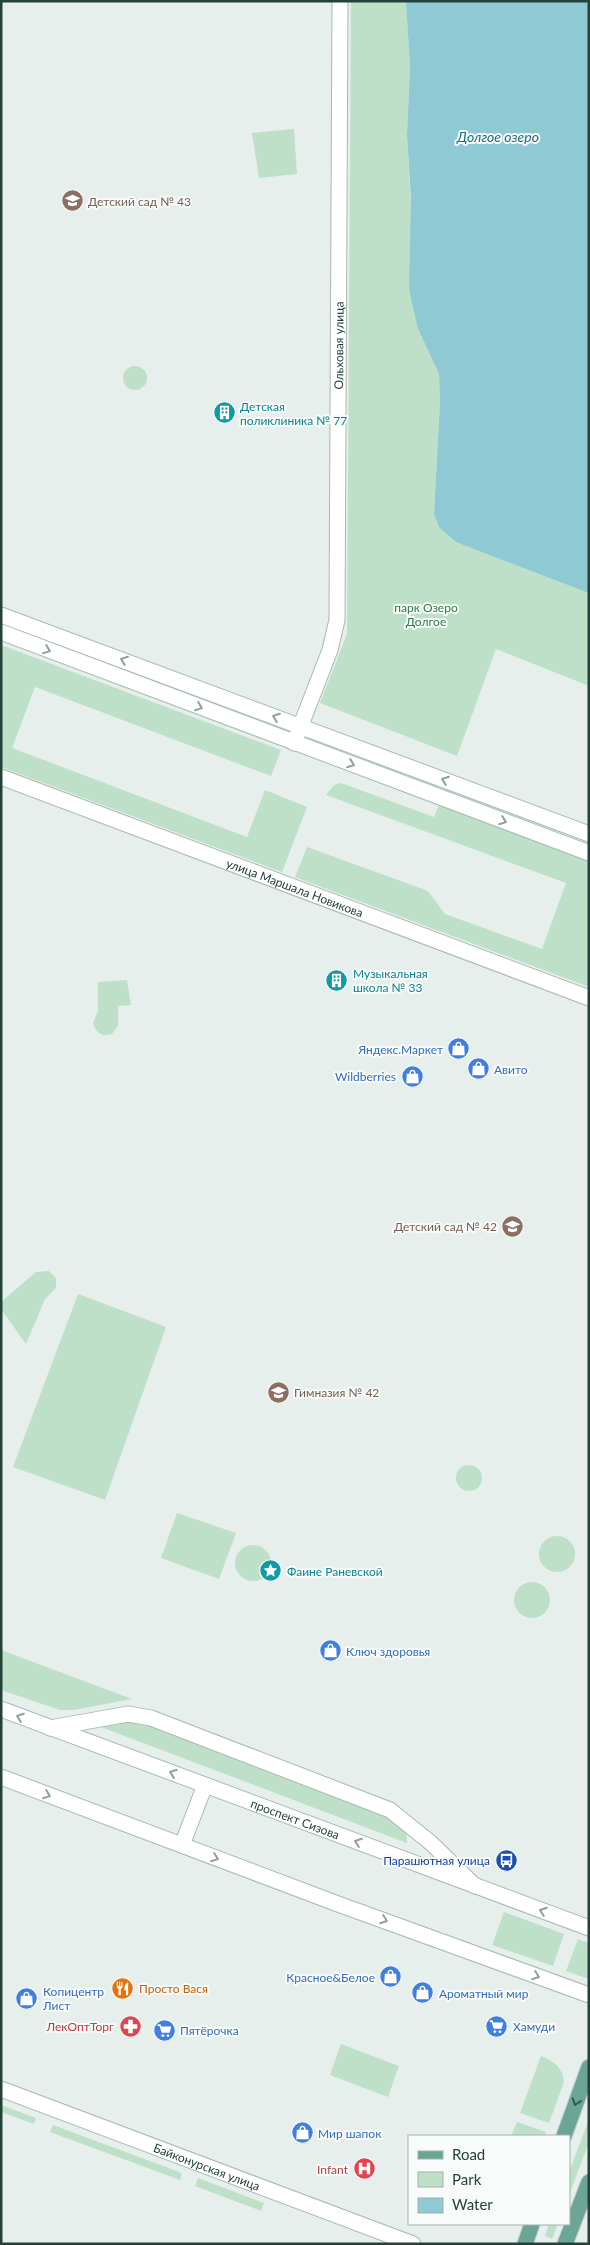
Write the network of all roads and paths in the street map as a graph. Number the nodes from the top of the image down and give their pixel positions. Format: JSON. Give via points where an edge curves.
{"nodes":[{"id":1,"x":340,"y":1,"type":"edge"},
{"id":2,"x":1,"y":614,"type":"edge"},
{"id":3,"x":1,"y":632,"type":"edge"},
{"id":4,"x":301,"y":726,"type":"junction"},
{"id":5,"x":294,"y":743,"type":"junction"},
{"id":6,"x":1,"y":776,"type":"edge"},
{"id":7,"x":589,"y":834,"type":"edge"},
{"id":8,"x":589,"y":853,"type":"edge"},
{"id":9,"x":589,"y":998,"type":"edge"},
{"id":10,"x":1,"y":1710,"type":"edge"},
{"id":11,"x":50,"y":1728,"type":"junction"},
{"id":12,"x":1,"y":1778,"type":"edge"},
{"id":13,"x":205,"y":1784,"type":"junction"},
{"id":14,"x":182,"y":1845,"type":"junction"},
{"id":15,"x":475,"y":1886,"type":"junction"},
{"id":16,"x":589,"y":1928,"type":"edge"},
{"id":17,"x":589,"y":1995,"type":"edge"},
{"id":18,"x":589,"y":2067,"type":"edge"},
{"id":19,"x":1,"y":2089,"type":"edge"},
{"id":20,"x":564,"y":2135,"type":"edge"},
{"id":21,"x":589,"y":2182,"type":"edge"},
{"id":22,"x":532,"y":2225,"type":"edge"},
{"id":23,"x":413,"y":2244,"type":"edge"},
{"id":24,"x":524,"y":2244,"type":"edge"},
{"id":25,"x":565,"y":2244,"type":"edge"}],
"edges":[{"from":1,"to":4,"type":"street","name":"Ольховая улица","via":[[337,620],[330,650]]},
{"from":4,"to":2,"type":"street","one_way":true},
{"from":3,"to":5,"type":"street","one_way":true},
{"from":4,"to":5,"type":"street","name":"Ольховая улица"},
{"from":7,"to":4,"type":"street","one_way":true},
{"from":5,"to":8,"type":"street","one_way":true},
{"from":6,"to":9,"type":"street","name":"улица Маршала Новикова"},
{"from":11,"to":10,"type":"street","name":"проспект Сизова","one_way":true},
{"from":13,"to":11,"type":"street","name":"проспект Сизова","one_way":true},
{"from":11,"to":15,"type":"street","via":[[128,1714],[151,1718],[390,1810],[431,1843]]},
{"from":12,"to":14,"type":"street","one_way":true},
{"from":13,"to":14,"type":"street"},
{"from":15,"to":13,"type":"street","name":"проспект Сизова","one_way":true},
{"from":14,"to":17,"type":"street","one_way":true},
{"from":16,"to":15,"type":"street","name":"проспект Сизова","one_way":true},
{"from":18,"to":20,"type":"main road","one_way":true},
{"from":19,"to":23,"type":"street","name":"Байконурская улица"},
{"from":21,"to":25,"type":"main road"},
{"from":22,"to":24,"type":"main road"}]}
